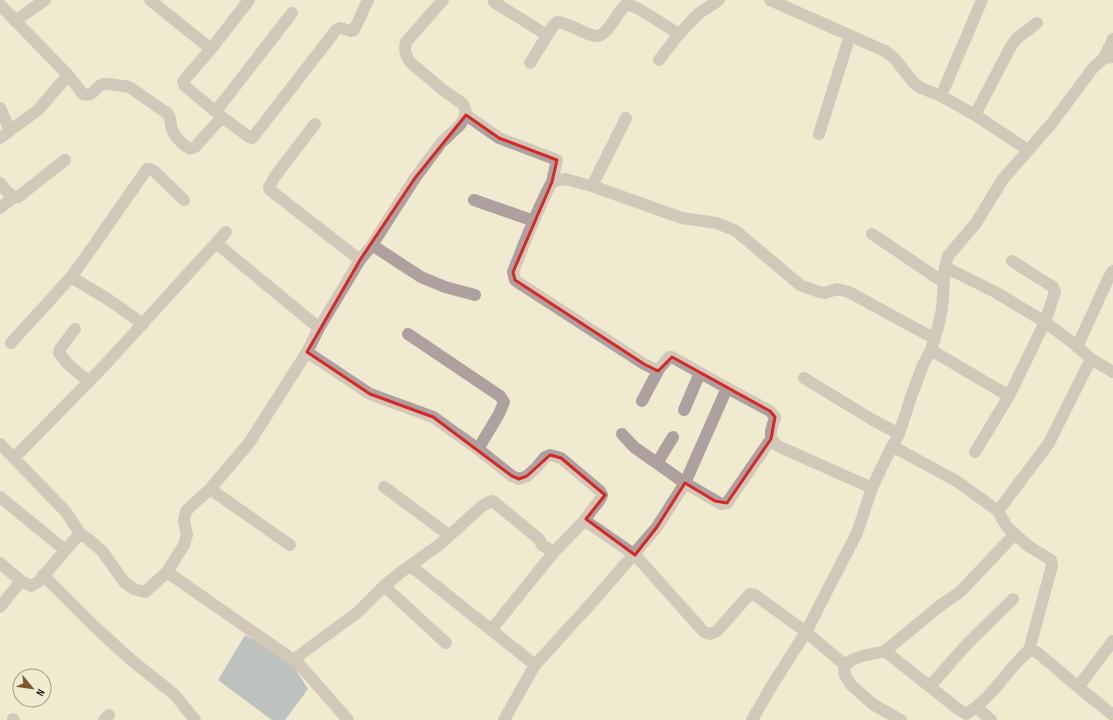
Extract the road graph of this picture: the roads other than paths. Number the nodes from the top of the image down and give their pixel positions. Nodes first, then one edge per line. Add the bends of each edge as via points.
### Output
1 (45, 0) edge
2 (150, 0) edge
3 (249, 0) edge
4 (368, 0) edge
5 (443, 0) edge
6 (719, 0) edge
7 (770, 0) edge
8 (982, 0) edge
9 (494, 2) dead end
10 (0, 5) edge
11 (292, 13) dead end
12 (16, 21) junction
13 (1037, 23) dead end
14 (679, 34) junction
15 (850, 35) junction
16 (547, 36) junction
17 (1113, 39) edge
18 (211, 49) junction
19 (1108, 57) edge
20 (659, 60) dead end
21 (530, 63) dead end
22 (68, 75) junction
23 (941, 96) junction
24 (0, 108) edge
25 (219, 114) junction
26 (466, 115) junction
27 (975, 115) junction
28 (626, 118) dead end
29 (315, 124) dead end
30 (10, 130) junction
31 (819, 134) dead end
32 (0, 138) edge
33 (1028, 150) junction
34 (65, 160) dead end
35 (552, 182) junction
36 (0, 183) edge
37 (592, 186) junction
38 (14, 197) junction
39 (184, 200) dead end
40 (474, 200) dead end
41 (0, 208) edge
42 (534, 221) junction
43 (226, 232) dead end
44 (872, 234) dead end
45 (216, 243) junction
46 (372, 245) junction
47 (360, 260) junction
48 (1012, 261) dead end
49 (945, 267) junction
50 (1113, 271) edge
51 (71, 277) junction
52 (943, 282) junction
53 (475, 295) dead end
54 (1045, 322) junction
55 (143, 324) junction
56 (319, 328) junction
57 (75, 329) dead end
58 (408, 334) dead end
59 (11, 343) dead end
60 (933, 345) junction
61 (1077, 347) junction
62 (307, 352) junction
63 (1091, 359) junction
64 (660, 369) junction
65 (1113, 372) edge
66 (700, 373) junction
67 (804, 378) dead end
68 (89, 382) junction
69 (727, 388) junction
70 (1010, 396) junction
71 (642, 401) dead end
72 (684, 410) dead end
73 (622, 434) dead end
74 (899, 434) junction
75 (672, 437) dead end
76 (771, 439) junction
77 (0, 444) edge
78 (892, 446) junction
79 (478, 449) junction
80 (975, 452) dead end
81 (14, 458) junction
82 (657, 463) junction
83 (684, 483) junction
84 (384, 486) dead end
85 (872, 488) junction
86 (210, 489) junction
87 (0, 497) edge
88 (998, 511) junction
89 (586, 519) junction
90 (1015, 534) junction
91 (81, 535) junction
92 (449, 535) junction
93 (290, 545) dead end
94 (65, 550) junction
95 (554, 552) junction
96 (635, 555) junction
97 (0, 563) edge
98 (411, 566) junction
99 (167, 572) junction
100 (43, 575) junction
101 (21, 581) junction
102 (384, 586) junction
103 (1013, 599) dead end
104 (0, 607) edge
105 (491, 630) junction
106 (806, 632) junction
107 (1113, 641) edge
108 (446, 643) dead end
109 (1029, 650) junction
110 (885, 651) junction
111 (293, 660) junction
112 (535, 665) junction
113 (845, 665) junction
114 (930, 686) junction
115 (1078, 687) junction
116 (976, 707) junction
117 (1113, 715) edge
118 (195, 720) edge
119 (348, 720) edge
120 (504, 720) edge
121 (752, 720) edge
122 (900, 720) edge
123 (991, 720) edge

1 - 12 street
2 - 18 street
3 - 18 street
4 - 25 street via 354,30 336,30 252,138
5 - 26 street via 406,42 404,50 411,62 463,104
6 - 14 street via 698,14
7 - 15 street
8 - 23 street
9 - 16 street
10 - 12 street
11 - 25 street
12 - 22 street
13 - 27 street via 1016,39
14 - 16 street via 627,4 603,34 598,36 585,33 557,22
14 - 20 street
15 - 23 street via 886,51 914,83
15 - 31 street
16 - 21 street
17 - 19 street
18 - 25 street via 183,82
19 - 33 street via 1093,68
22 - 25 street via 83,94 87,95 106,83 129,87 167,113 171,118 174,135 191,149
22 - 30 street via 38,110
23 - 27 street
24 - 30 street
26 - 35 street via 499,138 557,160
26 - 46 street via 415,178
27 - 33 street
28 - 37 street
29 - 47 street via 269,187
30 - 32 street
33 - 49 street via 1003,180 976,223 948,256
34 - 38 street via 18,197
35 - 37 street via 565,179
35 - 42 street
36 - 38 street
37 - 60 street via 682,218 717,223 736,231 800,285 825,293 836,289 849,292
38 - 41 street
39 - 51 street via 154,171 147,169
40 - 42 street
42 - 64 street via 513,272 515,280 644,364
43 - 45 street
44 - 52 street
45 - 55 street
45 - 56 street
46 - 47 street
46 - 53 street via 421,277
47 - 56 street
48 - 54 street via 1053,286 1055,292
49 - 52 street
49 - 54 street via 997,293
50 - 61 street
51 - 55 street
51 - 59 street
52 - 60 street via 942,309
54 - 61 street
54 - 70 street
55 - 68 street
56 - 62 street
57 - 68 street via 59,353
58 - 79 street via 500,396 504,402
60 - 70 street
60 - 74 street via 923,365
61 - 63 street
62 - 79 street via 370,394 433,417
62 - 86 street via 249,443
63 - 65 street
63 - 88 street via 1049,443
64 - 66 street via 669,357 672,357
64 - 71 street
66 - 69 street
66 - 72 street
67 - 74 street
68 - 81 street
69 - 76 street via 770,411 775,417
69 - 83 street
70 - 80 street
73 - 82 street via 634,447
74 - 78 street
75 - 82 street
76 - 83 street via 727,503 721,504
76 - 85 street via 778,446
77 - 81 street
78 - 85 street
78 - 88 street via 958,482
79 - 89 street via 519,479 527,476 545,457 550,455 561,458 602,495
81 - 91 street via 66,512
82 - 83 street
83 - 96 street via 657,527
84 - 92 street
85 - 106 street via 856,533
86 - 93 street
86 - 99 street via 186,511 184,521 187,535 184,545
87 - 94 street
88 - 90 street via 1007,528
89 - 95 street
89 - 96 street
90 - 109 street via 1051,560 1052,566
90 - 110 street via 960,592
91 - 94 street
91 - 99 street via 102,551 125,583 134,589 145,592
92 - 95 street via 491,501 542,545
92 - 98 street
94 - 100 street
95 - 105 street
96 - 106 street via 704,632 710,634 717,631 750,594
96 - 112 street
97 - 101 street
98 - 102 street
98 - 105 street
99 - 111 street
100 - 101 street via 31,586
100 - 118 street via 94,626 175,695
101 - 104 street
102 - 108 street
102 - 111 street via 358,612
103 - 114 street via 968,642
105 - 112 street
106 - 113 street
106 - 121 street
107 - 115 street
109 - 115 street via 1038,653
109 - 116 street
110 - 113 street via 862,656
110 - 114 street
111 - 119 street
112 - 120 street
113 - 122 street via 845,675 851,685 874,705
114 - 116 street via 966,714
115 - 117 street
116 - 123 street

